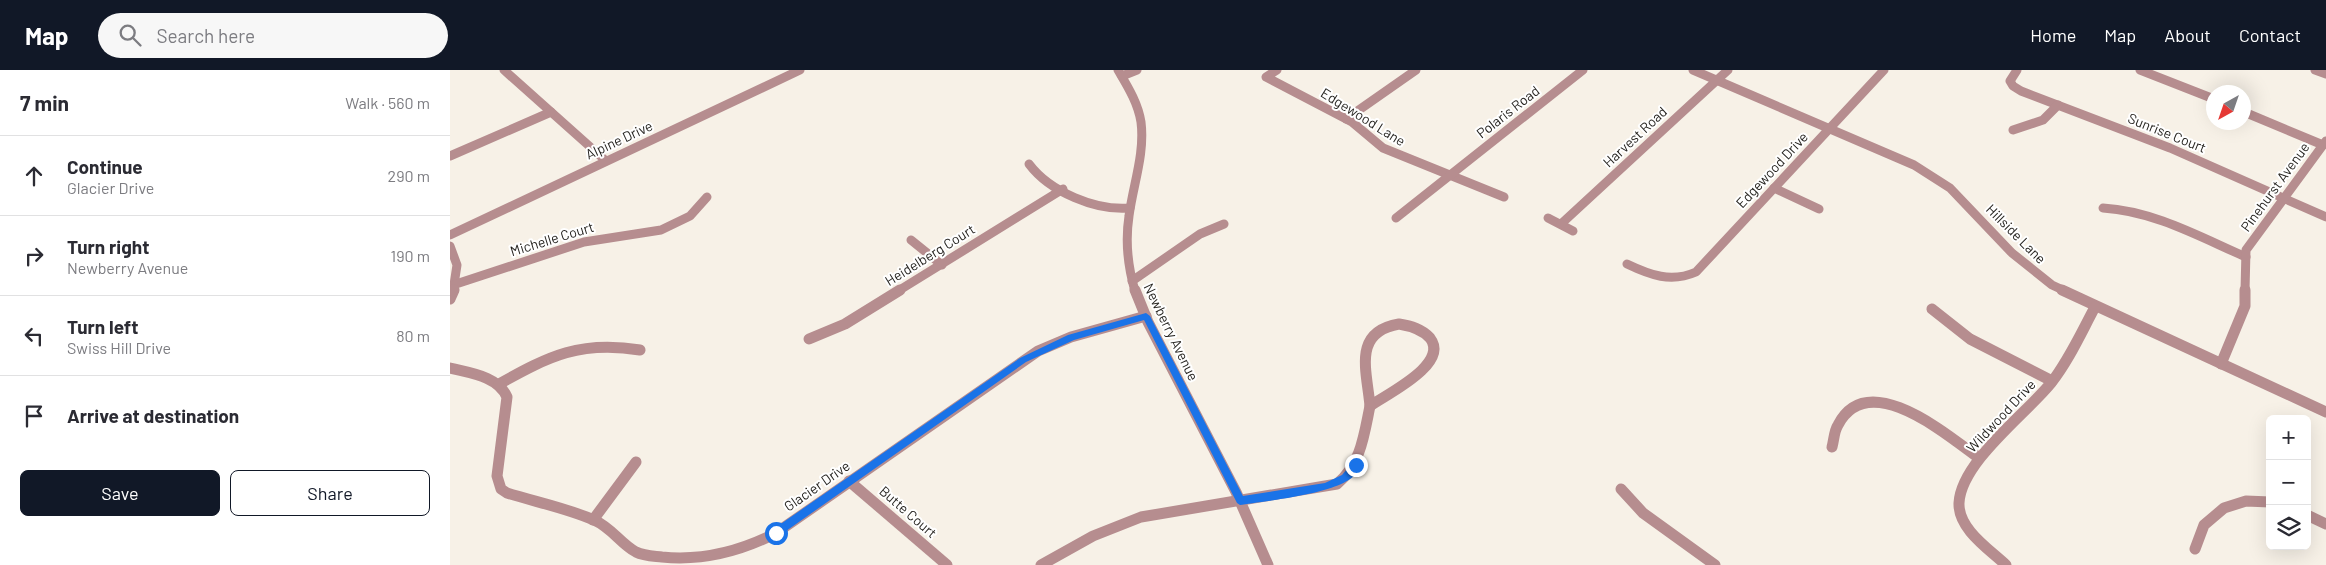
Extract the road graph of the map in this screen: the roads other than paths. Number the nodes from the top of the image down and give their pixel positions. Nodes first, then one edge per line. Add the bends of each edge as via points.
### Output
1 (504, 70) edge
2 (800, 70) edge
3 (1138, 70) edge
4 (1277, 70) edge
5 (1416, 70) edge
6 (1583, 70) edge
7 (1693, 70) edge
8 (1728, 70) edge
9 (1884, 70) edge
10 (2017, 70) edge
11 (2140, 70) edge
12 (2315, 70) edge
13 (1120, 73) edge
14 (2326, 74) edge
15 (1717, 80) junction
16 (2206, 96) edge
17 (2058, 105) junction
18 (551, 112) junction
19 (2251, 115) edge
20 (1346, 119) junction
21 (1830, 128) junction
22 (2013, 130) dead end
23 (2325, 143) edge
24 (450, 156) edge
25 (606, 161) junction
26 (1029, 164) dead end
27 (1450, 175) junction
28 (1774, 188) junction
29 (1063, 189) junction
30 (707, 197) dead end
31 (1504, 197) dead end
32 (2283, 198) junction
33 (1130, 208) junction
34 (2103, 208) dead end
35 (1820, 209) dead end
36 (2326, 217) edge
37 (1396, 218) dead end
38 (1548, 218) dead end
39 (1224, 224) dead end
40 (1560, 224) junction
41 (1573, 231) dead end
42 (450, 235) edge
43 (911, 240) dead end
44 (450, 246) edge
45 (2246, 257) junction
46 (1627, 264) dead end
47 (942, 265) junction
48 (1132, 281) junction
49 (456, 284) junction
50 (450, 299) edge
51 (2095, 307) junction
52 (1932, 309) dead end
53 (1146, 316) junction
54 (809, 339) dead end
55 (640, 350) dead end
56 (2221, 364) junction
57 (450, 368) edge
58 (2052, 381) junction
59 (499, 384) junction
60 (1370, 406) junction
61 (2326, 412) edge
62 (1832, 447) dead end
63 (1979, 458) junction
64 (636, 462) dead end
65 (849, 481) junction
66 (1622, 489) dead end
67 (1240, 500) junction
68 (2266, 502) edge
69 (2311, 517) edge
70 (593, 520) junction
71 (2326, 524) edge
72 (2195, 548) dead end
73 (684, 564) edge
74 (947, 565) edge
75 (1041, 565) edge
76 (1268, 565) edge
77 (1715, 565) edge
78 (2006, 565) edge

1 - 18 street
2 - 25 street, Alpine Drive
3 - 13 street
4 - 20 street, Edgewood Lane via 1266,77
5 - 20 street
6 - 27 street, Polaris Road
7 - 15 street, Hillside Lane
8 - 15 street, Harvest Road
9 - 21 street, Edgewood Drive
10 - 17 street, Sunrise Court via 2010,78 2013,86
11 - 16 street
12 - 14 street
13 - 33 street, Newberry Avenue via 1138,111 1142,140 1139,172
15 - 21 street, Hillside Lane
15 - 40 street, Harvest Road
17 - 22 street via 2043,120
17 - 32 street, Sunrise Court via 2170,148
18 - 24 street
18 - 25 street
19 - 23 street
20 - 27 street, Edgewood Lane via 1383,148
21 - 28 street, Edgewood Drive
21 - 51 street, Hillside Lane via 1938,179 1960,197 2024,265 2052,285
23 - 32 street, Pinehurst Avenue
25 - 42 street, Alpine Drive
26 - 29 street via 1042,179
27 - 31 street, Edgewood Lane
27 - 37 street, Polaris Road
28 - 35 street
28 - 46 street, Edgewood Drive via 1690,275 1658,277
29 - 33 street via 1102,207
29 - 47 street, Heidelberg Court
30 - 49 street, Michelle Court via 690,216 661,230 584,242
32 - 36 street, Sunrise Court
32 - 45 street, Pinehurst Avenue via 2246,250
33 - 48 street, Newberry Avenue via 1126,247
34 - 45 street via 2138,213
38 - 40 street
39 - 48 street via 1200,234
40 - 41 street
43 - 47 street
44 - 49 street via 457,261
45 - 56 street, Pinehurst Avenue via 2245,306
47 - 54 street, Heidelberg Court via 845,324
48 - 53 street, Newberry Avenue
49 - 50 street
51 - 56 street, Hillside Lane
51 - 58 street, Wildwood Drive
52 - 58 street via 1970,339
53 - 65 street, Glacier Drive via 1071,337 1038,351
53 - 67 street, Newberry Avenue
55 - 59 street via 613,346 578,349 545,358
56 - 61 street, Hillside Lane
57 - 59 street
58 - 63 street, Wildwood Drive
59 - 70 street, Glacier Drive via 508,397 497,476 501,489
60 - 60 street via 1432,362 1434,345 1424,332 1399,324 1384,327 1372,335 1365,349
60 - 67 street via 1358,460 1346,478 1327,487
62 - 63 street via 1838,424 1850,410 1863,402 1881,401 1908,410
63 - 78 street, Wildwood Drive via 1961,488 1958,504 1964,522
64 - 70 street
65 - 73 street, Glacier Drive via 757,544 722,558
65 - 74 street, Butte Court
66 - 77 street via 1643,513
67 - 75 street via 1141,518 1093,536
67 - 76 street, Newberry Avenue
68 - 72 street via 2246,501 2224,508 2204,525
69 - 71 street
70 - 73 street, Glacier Drive via 607,527 637,553 659,561

